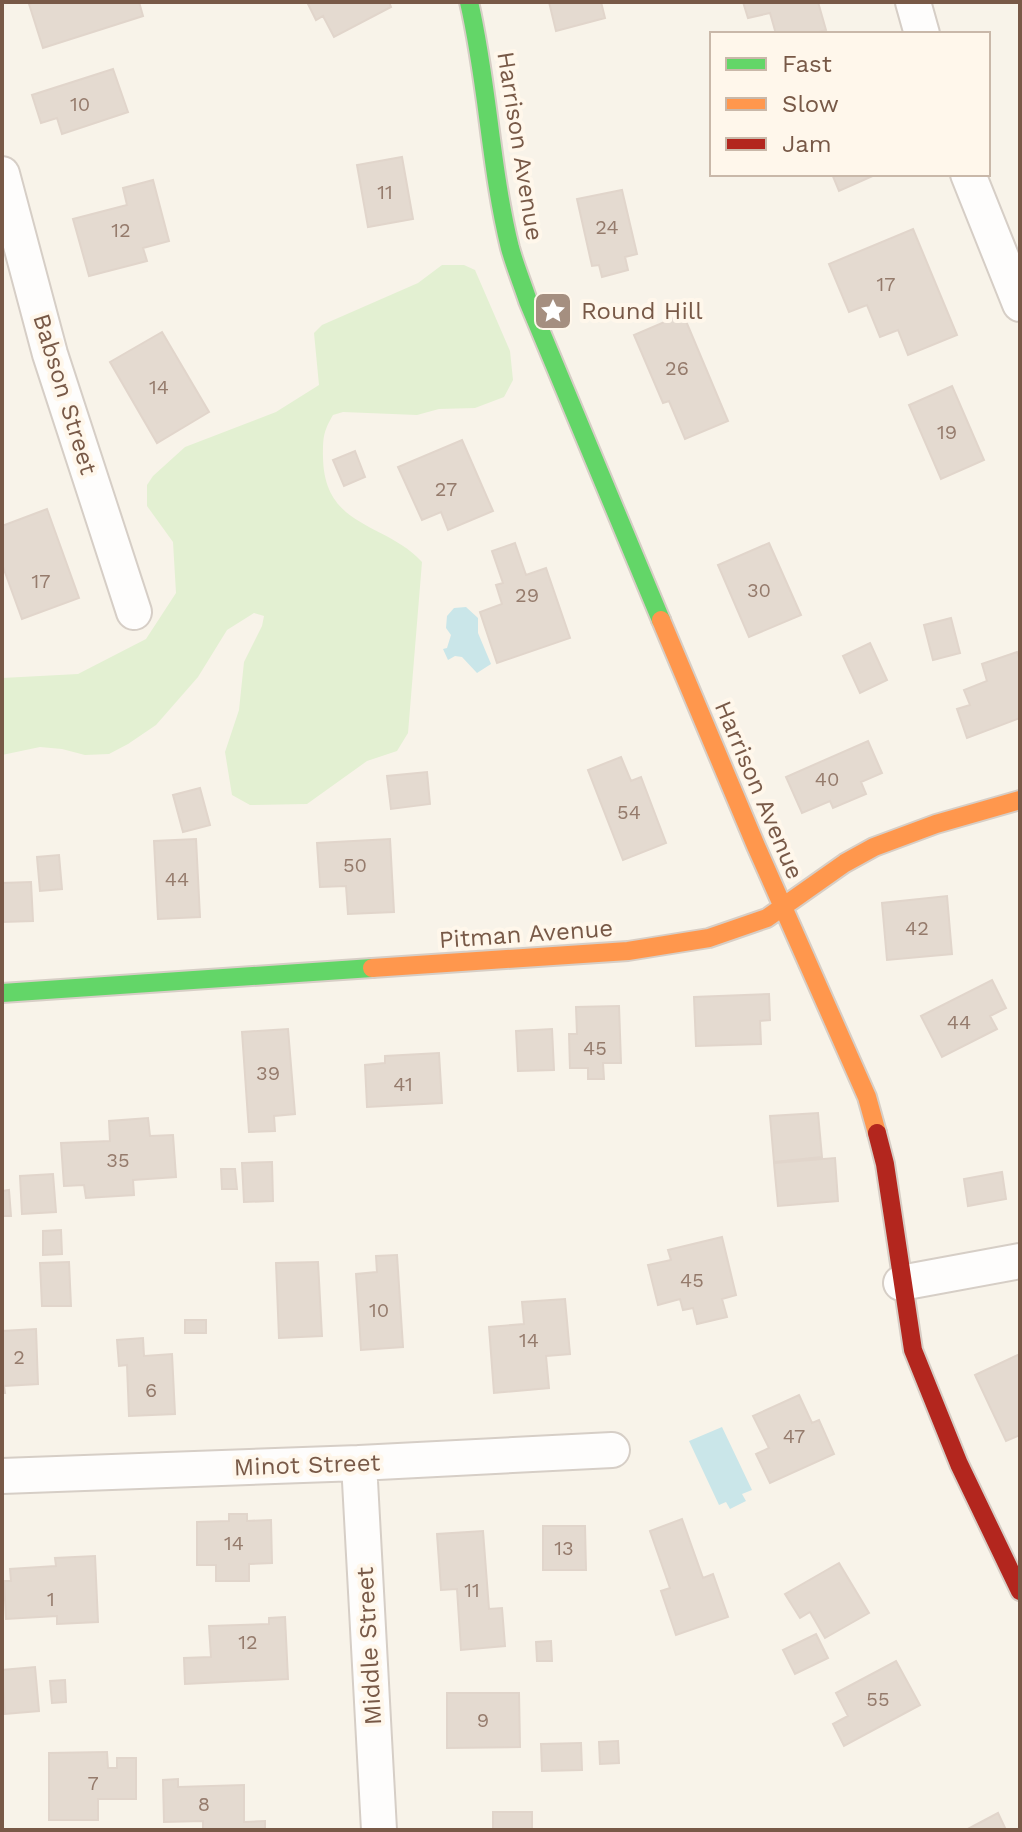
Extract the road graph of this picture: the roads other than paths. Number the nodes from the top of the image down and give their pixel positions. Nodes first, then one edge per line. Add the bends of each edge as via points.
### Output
1 (469, 2) edge
2 (913, 2) edge
3 (921, 32) edge
4 (2, 174) edge
5 (969, 176) edge
6 (1020, 304) edge
7 (134, 612) dead end
8 (1020, 800) edge
9 (783, 908) junction
10 (2, 993) edge
11 (1020, 1261) edge
12 (901, 1283) junction
13 (612, 1450) dead end
14 (359, 1463) junction
15 (2, 1476) edge
16 (1020, 1591) edge
17 (379, 1830) edge

1 - 9 street, Harrison Avenue via 504,220 528,301
2 - 3 street
4 - 7 street, Babson Street via 50,354
5 - 6 street
8 - 9 street, Pitman Avenue via 890,840 851,859
9 - 10 street, Pitman Avenue via 715,936 628,951
9 - 12 street, Harrison Avenue via 876,1122
11 - 12 street
12 - 16 street, Harrison Avenue via 921,1374
13 - 14 street, Minot Street
14 - 15 street, Minot Street
14 - 17 street, Middle Street

